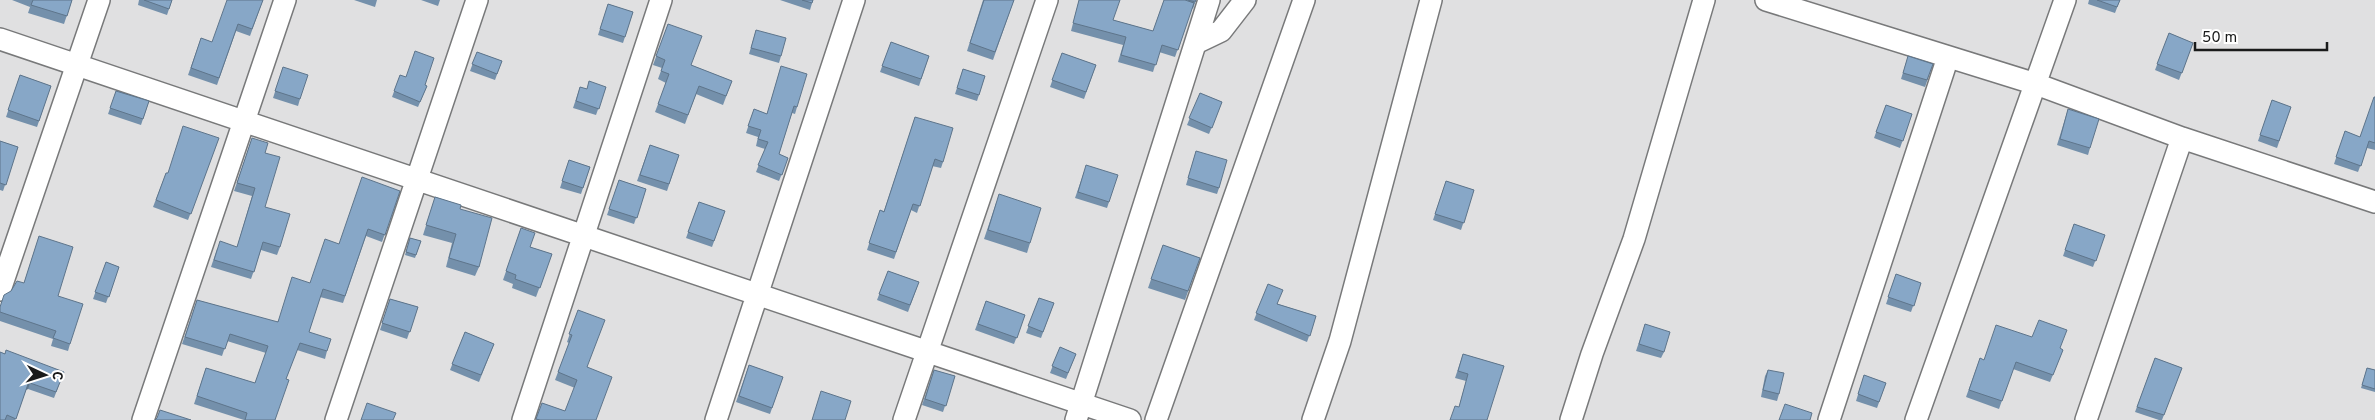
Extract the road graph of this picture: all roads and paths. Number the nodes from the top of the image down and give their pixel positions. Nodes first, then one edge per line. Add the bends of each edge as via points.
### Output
1 (99, 0) edge
2 (285, 0) edge
3 (477, 0) edge
4 (661, 0) edge
5 (854, 0) edge
6 (1047, 0) edge
7 (1210, 0) edge
8 (1245, 0) edge
9 (1304, 0) edge
10 (1431, 0) edge
11 (1704, 0) edge
12 (1766, 0) edge
13 (2065, 0) edge
14 (0, 38) edge
15 (1196, 43) junction
16 (1948, 57) junction
17 (78, 65) junction
18 (2036, 84) junction
19 (245, 122) junction
20 (2182, 138) junction
21 (417, 180) junction
22 (2375, 202) edge
23 (583, 236) junction
24 (0, 290) edge
25 (757, 295) junction
26 (926, 352) junction
27 (1079, 412) edge
28 (143, 420) edge
29 (336, 420) edge
30 (523, 420) edge
31 (716, 420) edge
32 (904, 420) edge
33 (1130, 420) edge
34 (1156, 420) edge
35 (1313, 420) edge
36 (1572, 420) edge
37 (1829, 420) edge
38 (1916, 420) edge
39 (2086, 420) edge

1 - 17 street
2 - 19 street
3 - 21 street
4 - 23 street
5 - 25 street
6 - 26 street
7 - 15 street
8 - 15 street via 1220,31
9 - 34 street
10 - 35 street via 1340,341
11 - 36 street via 1634,239
12 - 16 street
13 - 18 street
14 - 17 street
15 - 27 street
16 - 18 street
16 - 37 street
17 - 19 street
17 - 24 street
18 - 20 street
18 - 38 street
19 - 21 street
19 - 28 street
20 - 22 street
20 - 39 street
21 - 23 street
21 - 29 street
23 - 25 street
23 - 30 street
25 - 26 street
25 - 31 street
26 - 27 street
26 - 32 street
27 - 33 street

